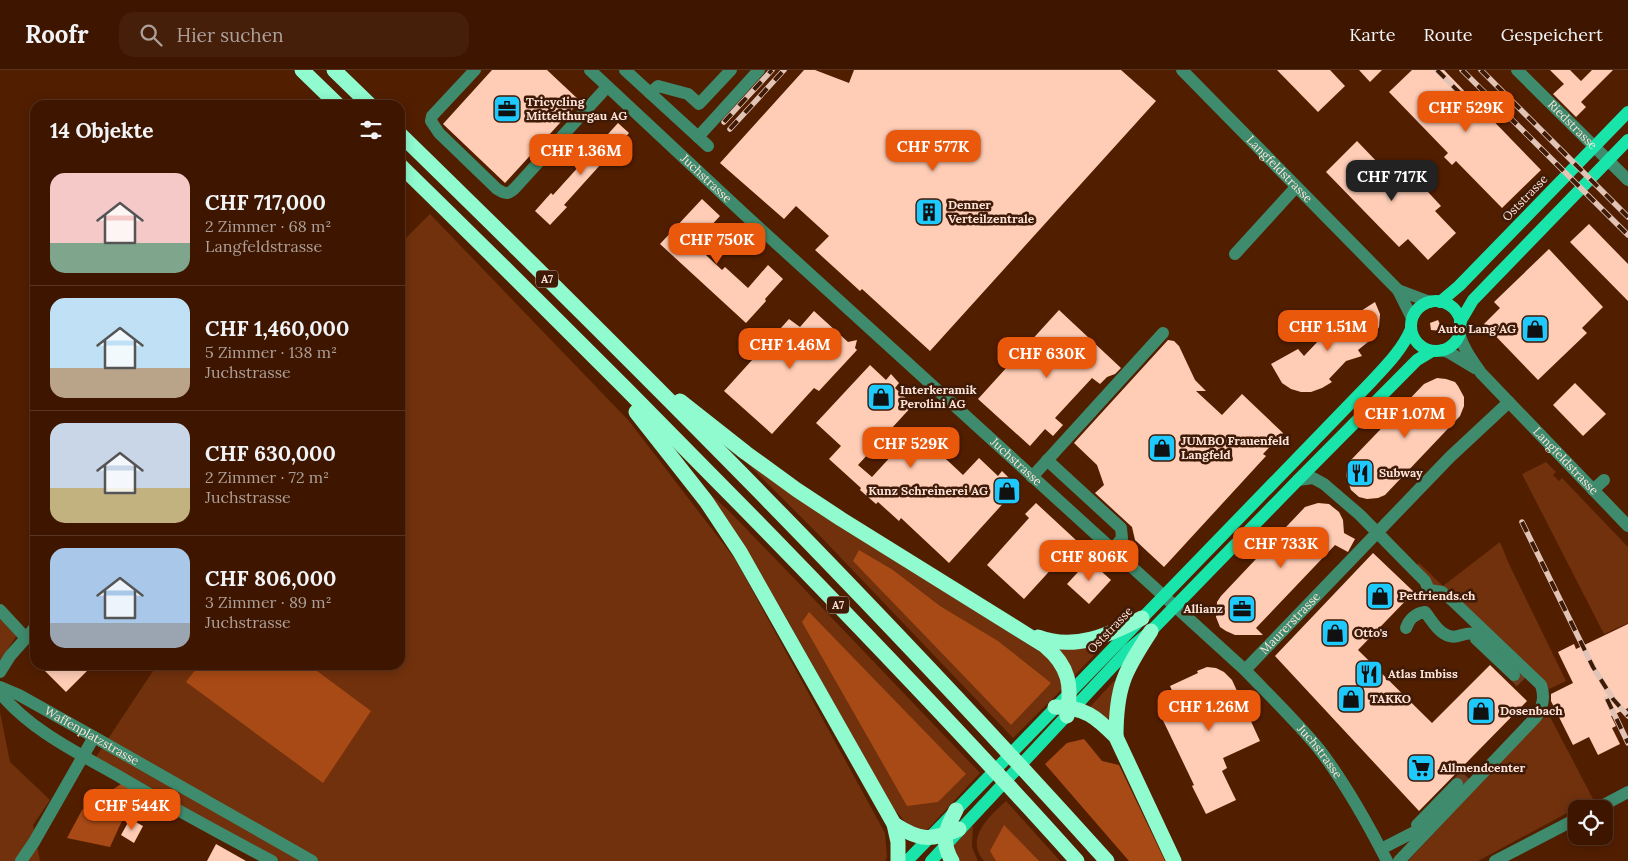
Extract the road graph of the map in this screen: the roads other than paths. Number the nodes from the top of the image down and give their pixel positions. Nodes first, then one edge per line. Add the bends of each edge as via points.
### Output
1 (302, 70) edge
2 (334, 70) edge
3 (475, 70) edge
4 (625, 70) edge
5 (731, 70) edge
6 (759, 70) edge
7 (1182, 70) edge
8 (1517, 70) edge
9 (595, 72) edge
10 (607, 87) junction
11 (650, 93) junction
12 (333, 100) edge
13 (365, 100) edge
14 (1628, 112) edge
15 (698, 137) junction
16 (405, 139) edge
17 (1628, 140) edge
18 (708, 146) dead end
19 (405, 170) edge
20 (1624, 176) edge
21 (1296, 187) junction
22 (1234, 254) dead end
23 (1398, 290) junction
24 (1435, 302) junction
25 (1412, 324) junction
26 (1460, 327) junction
27 (1163, 333) dead end
28 (1437, 351) junction
29 (592, 356) junction
30 (627, 359) junction
31 (1481, 372) junction
32 (1509, 402) junction
33 (1047, 460) junction
34 (1032, 476) junction
35 (1298, 480) junction
36 (1604, 480) dead end
37 (1593, 490) junction
38 (1364, 519) junction
39 (1628, 526) edge
40 (1378, 532) junction
41 (1112, 550) junction
42 (1357, 554) junction
43 (1427, 594) junction
44 (0, 610) edge
45 (1425, 612) junction
46 (1147, 613) junction
47 (1406, 628) dead end
48 (1151, 631) junction
49 (30, 633) edge
50 (1027, 633) junction
51 (1464, 635) junction
52 (26, 638) junction
53 (1245, 670) junction
54 (0, 672) edge
55 (1514, 675) tunnel mouth
56 (0, 687) edge
57 (1070, 691) junction
58 (0, 693) edge
59 (1066, 709) junction
60 (94, 737) junction
61 (1116, 737) junction
62 (83, 756) junction
63 (1457, 784) tunnel mouth
64 (1628, 792) edge
65 (1613, 800) edge
66 (956, 810) junction
67 (1568, 823) edge
68 (894, 824) junction
69 (960, 829) joint
70 (1408, 834) junction
71 (929, 838) junction
72 (945, 840) junction
73 (1381, 849) junction
74 (20, 861) edge
75 (272, 861) edge
76 (312, 861) edge
77 (898, 861) edge
78 (907, 861) edge
79 (931, 861) edge
80 (952, 861) edge
81 (1077, 861) edge
82 (1107, 861) edge
83 (1174, 861) edge
84 (1387, 861) edge
85 (1399, 861) edge
86 (1495, 861) edge

1 - 12 highway
2 - 13 highway
3 - 10 street via 432,116 431,121 462,149 496,189 504,193 512,191 544,148
4 - 11 street
5 - 11 street via 699,104 688,94 658,86
6 - 15 street
7 - 21 street, Langfeldstrasse
8 - 20 street, Riedstrasse
9 - 10 street, Juchstrasse
10 - 34 street, Juchstrasse
11 - 15 street
14 - 24 main road, Oststrasse via 1459,286
15 - 18 street
16 - 30 highway, A7
17 - 26 main road via 1473,300
19 - 29 highway, A7
21 - 22 street
21 - 23 street, Langfeldstrasse
23 - 24 street, Langfeldstrasse
23 - 25 street, Langfeldstrasse
24 - 25 main road via 1419,308
24 - 26 main road via 1453,309
25 - 28 main road via 1418,344
25 - 46 main road, Oststrasse via 1393,358 1371,382
26 - 28 main road via 1453,344
26 - 31 street, Langfeldstrasse via 1462,341
27 - 33 street
28 - 31 street, Langfeldstrasse via 1450,353
28 - 35 main road via 1417,360
29 - 68 highway, A7 via 725,528
29 - 81 highway, A7 via 842,609
30 - 50 highway, A7 via 797,490
30 - 82 highway, A7 via 837,572
31 - 32 street, Langfeldstrasse
32 - 37 street, Langfeldstrasse
32 - 40 street, Maurerstrasse
33 - 34 street
33 - 41 street via 1121,528 1122,538
34 - 41 street, Juchstrasse
35 - 38 street via 1313,478 1324,484
35 - 48 main road
36 - 37 street
37 - 39 street, Langfeldstrasse
38 - 40 street
38 - 42 street, Maurerstrasse
40 - 42 street, Maurerstrasse
40 - 43 street via 1425,581
41 - 53 street, Juchstrasse
42 - 53 street, Maurerstrasse
43 - 45 street
43 - 85 street via 1442,592 1541,685 1542,706 1514,741
44 - 52 street
45 - 47 street via 1418,613
45 - 51 street via 1443,634 1452,637
46 - 50 highway, A7 via 1102,637 1084,642 1050,641
46 - 57 main road, Oststrasse
48 - 59 main road
48 - 61 highway via 1124,678 1116,707
49 - 52 street
50 - 57 highway, A7 via 1059,660 1067,675
51 - 55 street via 1476,639
51 - 70 street via 1470,632 1480,635 1498,651 1529,680 1536,690 1536,701 1531,714 1457,793 1424,827
52 - 54 street
53 - 73 street, Juchstrasse via 1319,749
56 - 60 street, Waffenplatzstrasse
57 - 59 highway, A7
58 - 62 street, Waffenplatzstrasse via 11,707 48,736
59 - 61 highway via 1089,713
59 - 66 main road via 1033,730
59 - 69 main road via 1044,741
60 - 62 street
60 - 76 street, Waffenplatzstrasse
61 - 83 highway
62 - 74 street
62 - 75 street, Waffenplatzstrasse
63 - 70 street
64 - 65 street
66 - 71 main road
66 - 72 highway
67 - 86 street
68 - 71 highway via 910,834
68 - 77 highway, A7
69 - 72 highway
70 - 73 street
71 - 72 highway
71 - 78 main road
72 - 79 main road
72 - 80 highway
73 - 84 street, Juchstrasse

